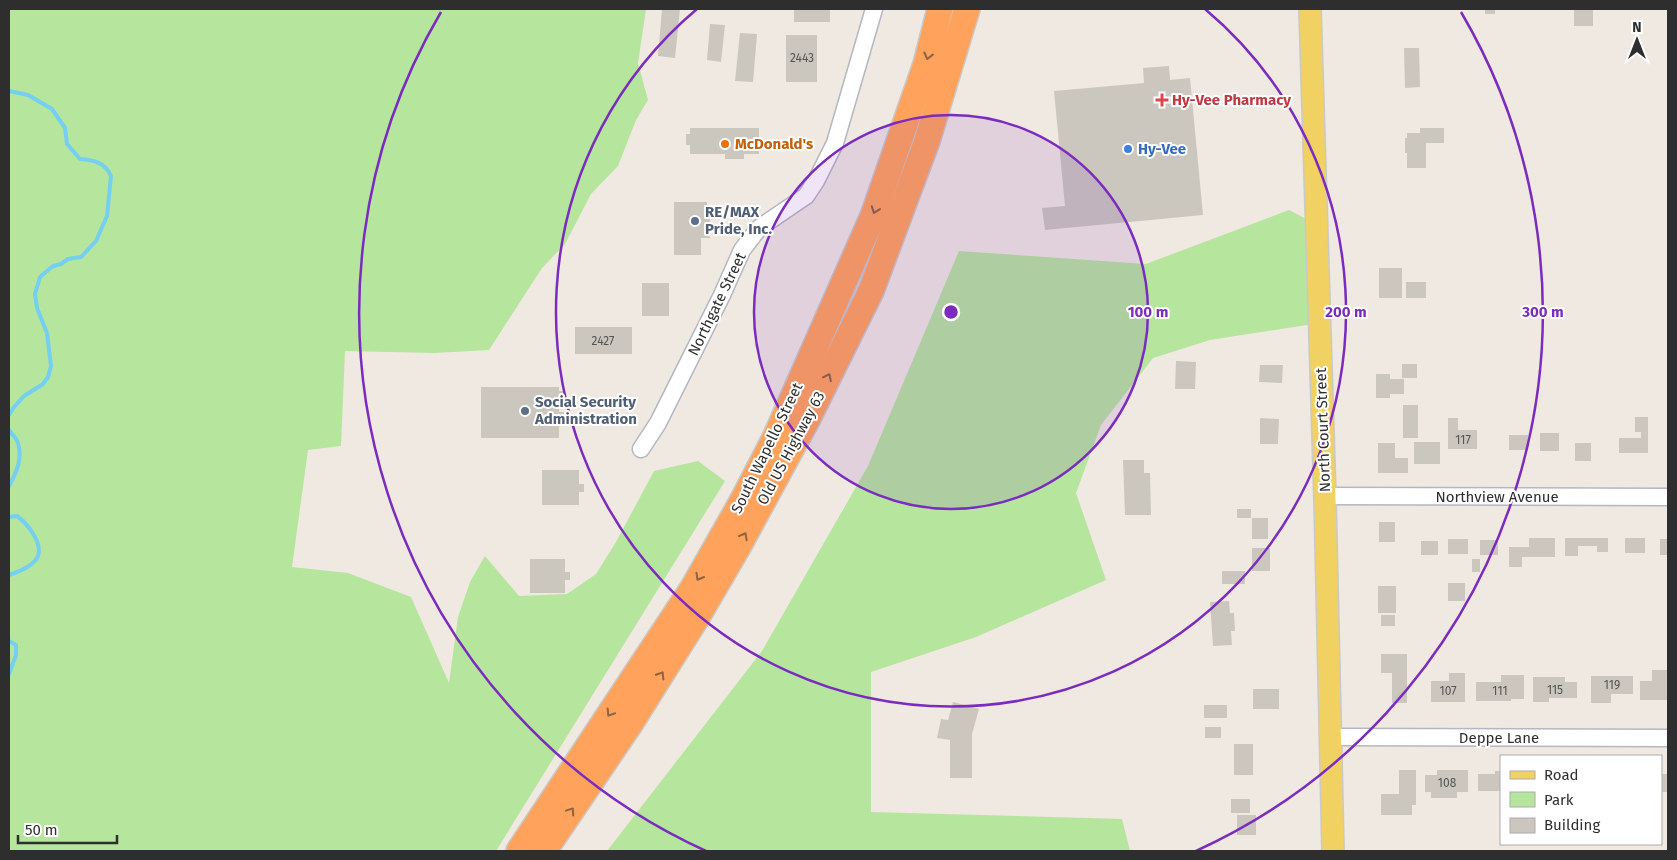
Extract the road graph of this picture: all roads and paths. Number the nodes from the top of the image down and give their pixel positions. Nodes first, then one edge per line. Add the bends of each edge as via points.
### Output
1 (874, 9) edge
2 (940, 9) edge
3 (967, 9) edge
4 (1310, 9) edge
5 (642, 449) dead end
6 (1325, 496) junction
7 (1668, 497) edge
8 (1330, 737) junction
9 (1668, 738) edge
10 (519, 851) edge
11 (544, 851) edge
12 (1333, 851) edge

1 - 5 street, Northgate Street via 835,143 816,181 806,196 759,228 742,250 714,312
2 -> 10 highway, South Wapello Street via 926,64 873,216 776,436 693,588
11 -> 3 highway, Old US Highway 63 via 699,614 808,418 871,291 927,141
4 - 6 main road, North Court Street
6 - 7 street, Northview Avenue
6 - 8 main road, North Court Street
8 - 9 street, Deppe Lane
8 - 12 main road, North Court Street

